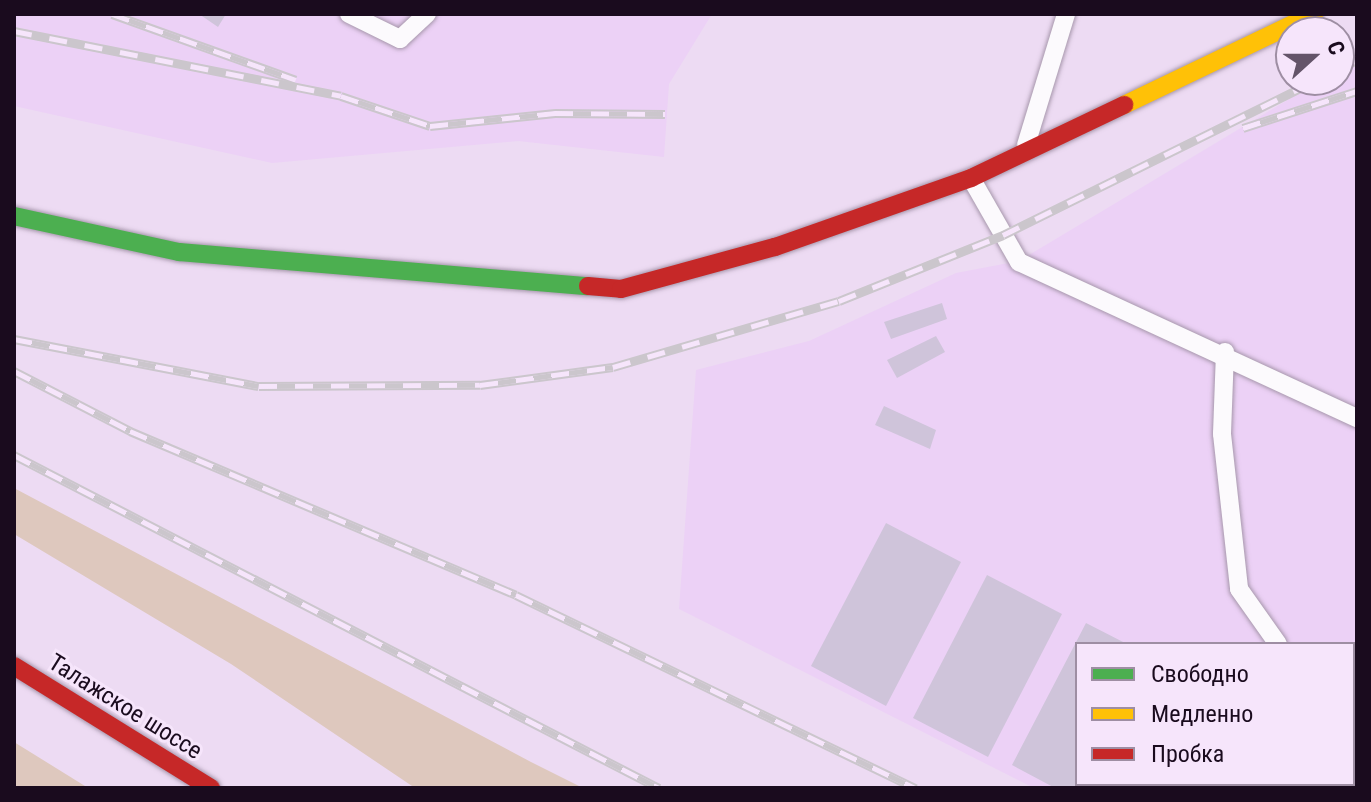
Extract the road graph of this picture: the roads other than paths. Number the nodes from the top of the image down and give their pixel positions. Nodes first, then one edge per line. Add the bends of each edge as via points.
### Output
1 (349, 14) edge
2 (427, 14) edge
3 (1066, 14) edge
4 (1314, 14) edge
5 (1023, 156) junction
6 (971, 178) junction
7 (14, 216) edge
8 (1225, 352) junction
9 (1357, 418) edge
10 (1277, 642) edge
11 (14, 666) edge
12 (199, 785) edge

1 - 2 lane via 400,39
3 - 5 lane
4 - 5 street
5 - 6 street
6 - 7 street via 775,247 621,289 179,252
6 - 8 lane via 1019,262
8 - 9 lane
8 - 10 lane via 1222,434 1239,589
11 - 12 street, Талажское шоссе

